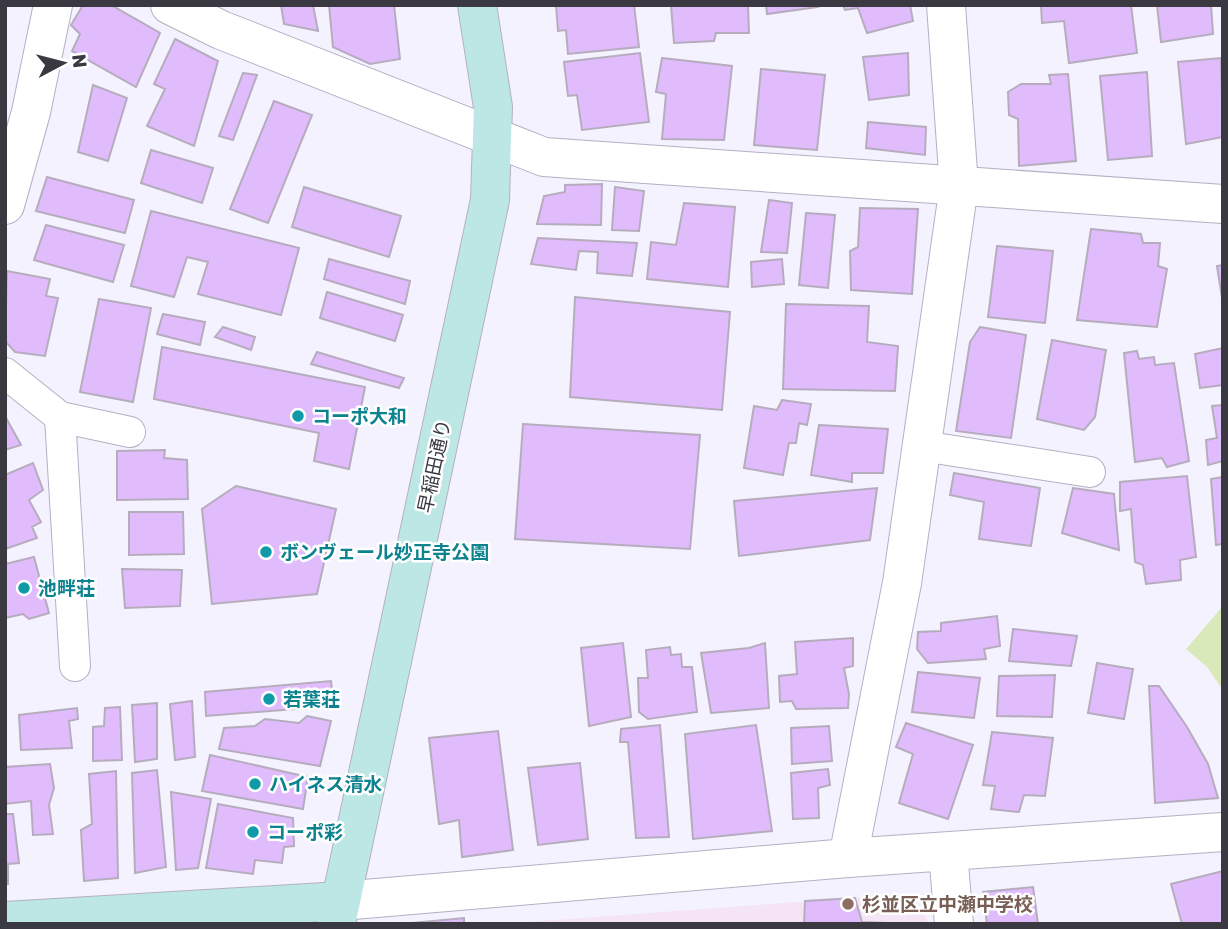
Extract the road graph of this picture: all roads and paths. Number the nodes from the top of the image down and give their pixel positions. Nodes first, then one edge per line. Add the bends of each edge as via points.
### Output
1 (53, 5) edge
2 (170, 5) edge
3 (477, 5) edge
4 (946, 5) edge
5 (495, 139) junction
6 (960, 186) junction
7 (1223, 204) edge
8 (5, 205) edge
9 (5, 373) edge
10 (60, 417) junction
11 (130, 432) dead end
12 (922, 446) junction
13 (1090, 472) dead end
14 (75, 666) dead end
15 (1223, 832) edge
16 (948, 852) junction
17 (848, 858) junction
18 (338, 912) edge
19 (5, 921) edge
20 (954, 924) edge

1 - 8 street via 31,113
2 - 5 street via 221,30
3 - 5 main road, 早稲田通り
4 - 6 street
5 - 6 street via 544,157
5 - 18 main road, 早稲田通り via 490,200
6 - 7 street
6 - 12 street
9 - 10 lane
10 - 11 lane
10 - 14 lane
12 - 13 lane
12 - 17 street via 902,583
15 - 16 street
16 - 17 street
16 - 20 street
17 - 18 street
18 - 19 main road

